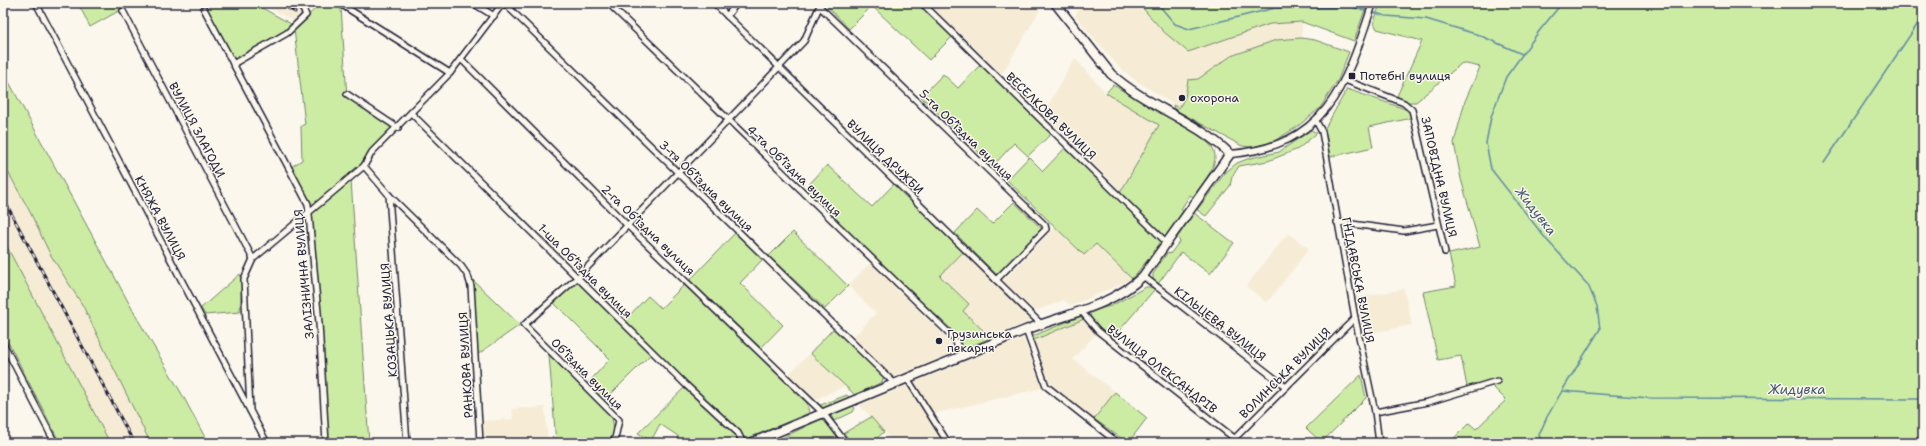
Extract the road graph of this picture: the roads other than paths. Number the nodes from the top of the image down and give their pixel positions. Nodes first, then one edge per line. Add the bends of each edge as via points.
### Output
1 (36, 3) edge
2 (296, 3) edge
3 (340, 3) edge
4 (473, 3) edge
5 (503, 3) edge
6 (608, 3) edge
7 (714, 3) edge
8 (737, 3) edge
9 (922, 3) edge
10 (1055, 3) edge
11 (1373, 4) edge
12 (820, 5) edge
13 (204, 9) dead end
14 (123, 11) dead end
15 (494, 16) junction
16 (727, 16) junction
17 (461, 59) junction
18 (233, 64) junction
19 (779, 67) junction
20 (450, 73) junction
21 (1345, 80) junction
22 (347, 94) dead end
23 (411, 114) junction
24 (727, 120) junction
25 (1316, 121) junction
26 (398, 128) junction
27 (1230, 154) junction
28 (364, 166) junction
29 (678, 173) junction
30 (389, 195) junction
31 (310, 212) junction
32 (1337, 222) junction
33 (627, 225) junction
34 (1438, 225) junction
35 (1167, 243) junction
36 (1445, 252) dead end
37 (254, 259) junction
38 (1143, 276) junction
39 (578, 277) junction
40 (996, 280) junction
41 (1081, 311) junction
42 (1355, 318) junction
43 (1042, 325) junction
44 (1026, 330) junction
45 (3, 343) edge
46 (962, 356) junction
47 (907, 378) junction
48 (1497, 381) dead end
49 (894, 383) junction
50 (1286, 387) junction
51 (250, 410) junction
52 (1375, 412) junction
53 (823, 414) junction
54 (1234, 438) junction
55 (55, 443) edge
56 (267, 443) edge
57 (326, 443) edge
58 (407, 443) edge
59 (480, 443) edge
60 (614, 443) edge
61 (743, 443) edge
62 (752, 443) edge
63 (846, 443) edge
64 (948, 443) edge
65 (1118, 443) edge
66 (1230, 443) edge
67 (1379, 443) edge

1 - 51 street, КНЯЖА ВУЛИЦЯ
2 - 18 street via 306,15 287,33
3 - 20 street
4 - 15 street
5 - 15 street
5 - 29 street, 3-тя Обʼїздна вулиця
6 - 24 street, 4-та Обʼїздна вулиця
7 - 16 street, ВУЛИЦЯ ДРУЖБИ
8 - 16 street
9 - 35 street, ВЕСЕЛКОВА ВУЛИЦЯ
10 - 27 main road via 1119,82 1204,131
11 - 21 street
12 - 19 street via 804,41
12 - 40 street, 5-та Обʼїздна вулиця via 1045,225 1046,229
13 - 18 street, ЗАЛІЗНИЧНА ВУЛИЦЯ
14 - 37 street, ВУЛИЦЯ ЗЛАГОДИ
15 - 17 street
16 - 19 street, ВУЛИЦЯ ДРУЖБИ
17 - 20 street
17 - 33 street, 2-га Обʼїздна вулиця
18 - 31 street, ЗАЛІЗНИЧНА ВУЛИЦЯ
19 - 24 street
19 - 40 street, ВУЛИЦЯ ДРУЖБИ
20 - 23 street
21 - 25 street
21 - 34 street, ЗАПОВІДНА ВУЛИЦЯ via 1404,103 1412,110
22 - 26 street
23 - 26 street
23 - 39 street, 1-ша Обʼїздна вулиця
24 - 29 street
24 - 46 street, 4-та Обʼїздна вулиця via 954,338
25 - 27 street via 1274,146
25 - 32 street, ГНІДАВСЬКА ВУЛИЦЯ via 1322,132
26 - 28 street via 372,152
27 - 35 main road
28 - 30 street
28 - 31 street
29 - 33 street
29 - 49 street, 3-тя Обʼїздна вулиця
30 - 58 street, КОЗАЦЬКА ВУЛИЦЯ
30 - 59 street, РАНКОВА ВУЛИЦЯ via 468,276 471,286
31 - 37 street
31 - 57 street, ЗАЛІЗНИЧНА ВУЛИЦЯ
32 - 34 street via 1404,231
32 - 42 street, ГНІДАВСЬКА ВУЛИЦЯ
33 - 39 street
33 - 53 street, 2-га Обʼїздна вулиця
34 - 36 street, ЗАПОВІДНА ВУЛИЦЯ
35 - 38 main road
37 - 51 street via 244,280
38 - 41 main road via 1132,287
38 - 50 street, КІЛЬЦЕВА ВУЛИЦЯ
39 - 60 street, Обʼїздна вулиця via 524,325 619,420
39 - 61 street, 1-ша Обʼїздна вулиця via 738,433
40 - 43 street, ВУЛИЦЯ ДРУЖБИ
41 - 43 main road
41 - 54 street, ВУЛИЦЯ ОЛЕКСАНДРІВ via 1098,331
42 - 50 street, ВОЛИНСЬКА ВУЛИЦЯ
42 - 52 street, ГНІДАВСЬКА ВУЛИЦЯ
43 - 44 main road
44 - 46 main road
44 - 65 street via 1046,386
45 - 55 street
46 - 47 main road
47 - 49 main road
47 - 64 street
48 - 52 street via 1428,402
49 - 53 main road
50 - 54 street, ВОЛИНСЬКА ВУЛИЦЯ
51 - 56 street, КНЯЖА ВУЛИЦЯ
52 - 67 street, ГНІДАВСЬКА ВУЛИЦЯ
53 - 62 main road
53 - 63 street, 2-га Обʼїздна вулиця
54 - 66 street, ВОЛИНСЬКА ВУЛИЦЯ

